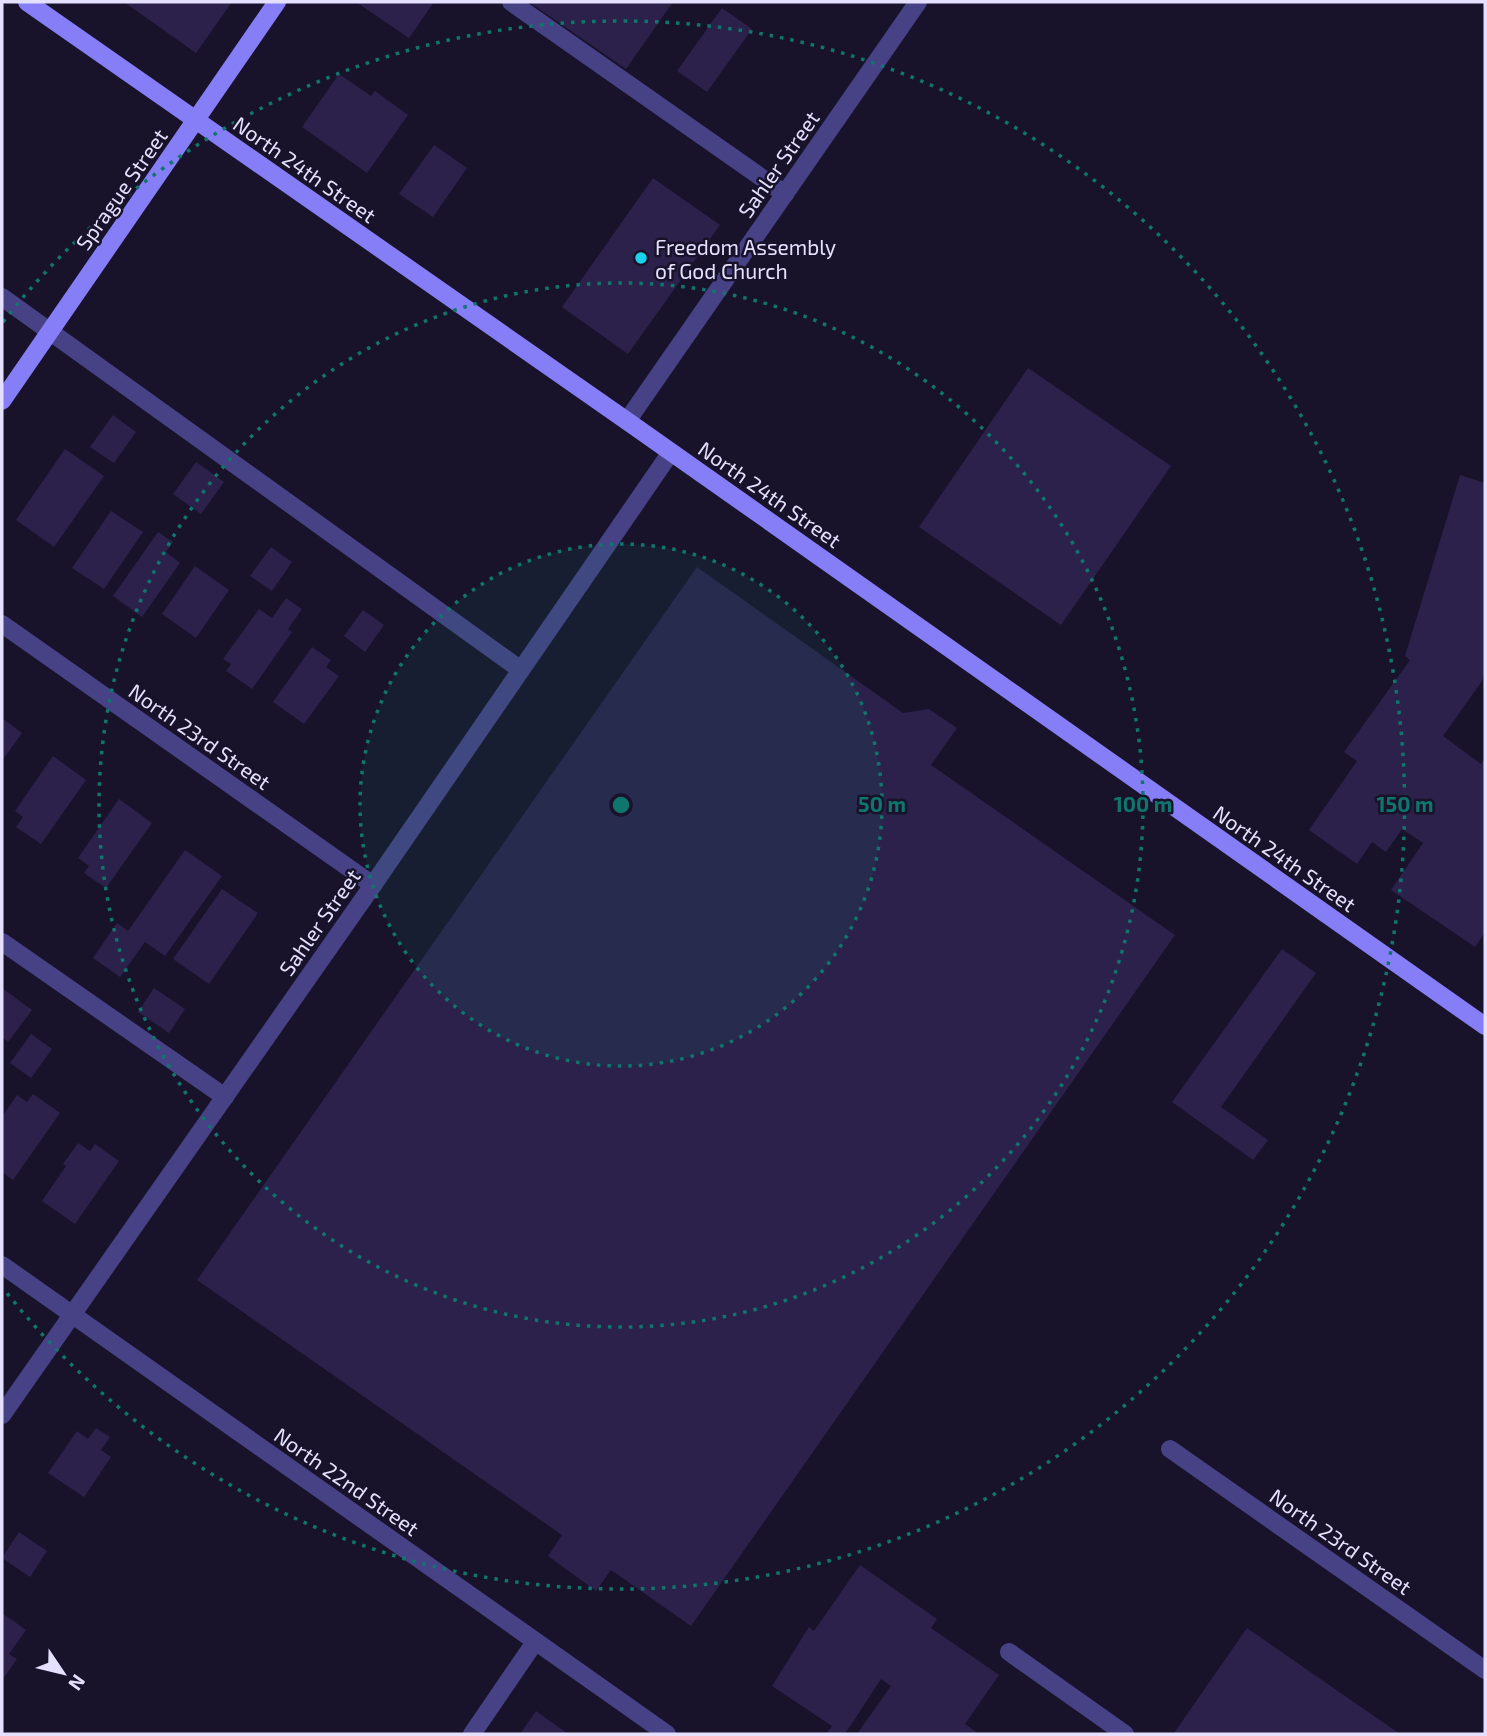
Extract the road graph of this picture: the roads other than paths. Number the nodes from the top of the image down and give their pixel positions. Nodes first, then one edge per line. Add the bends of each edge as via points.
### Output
1 (27, 2) edge
2 (277, 2) edge
3 (511, 2) edge
4 (918, 2) edge
5 (196, 120) junction
6 (785, 194) junction
7 (2, 297) edge
8 (51, 331) junction
9 (2, 401) edge
10 (627, 421) junction
11 (671, 452) junction
12 (2, 624) edge
13 (521, 670) junction
14 (373, 885) junction
15 (2, 942) edge
16 (1485, 1025) edge
17 (225, 1097) junction
18 (2, 1265) edge
19 (73, 1315) junction
20 (2, 1415) edge
21 (1170, 1449) dead end
22 (535, 1642) junction
23 (1009, 1652) dead end
24 (1485, 1670) edge
25 (472, 1734) edge
26 (667, 1734) edge
27 (1125, 1734) edge

1 - 5 main road, North 24th Street
2 - 5 main road, Sprague Street
3 - 6 street
4 - 6 street, Sahler Street
5 - 8 main road, Sprague Street
5 - 10 main road, North 24th Street
6 - 10 street, Sahler Street
7 - 8 street
8 - 9 main road, Sprague Street
8 - 13 street
10 - 11 main road, North 24th Street
11 - 13 street, Sahler Street
11 - 16 main road, North 24th Street
12 - 14 street, North 23rd Street
13 - 14 street, Sahler Street
14 - 17 street, Sahler Street
15 - 17 street
17 - 19 street, Sahler Street
18 - 19 street, North 22nd Street
19 - 20 street, Sahler Street
19 - 22 street, North 22nd Street
21 - 24 street, North 23rd Street
22 - 25 street
22 - 26 street, North 22nd Street
23 - 27 street

